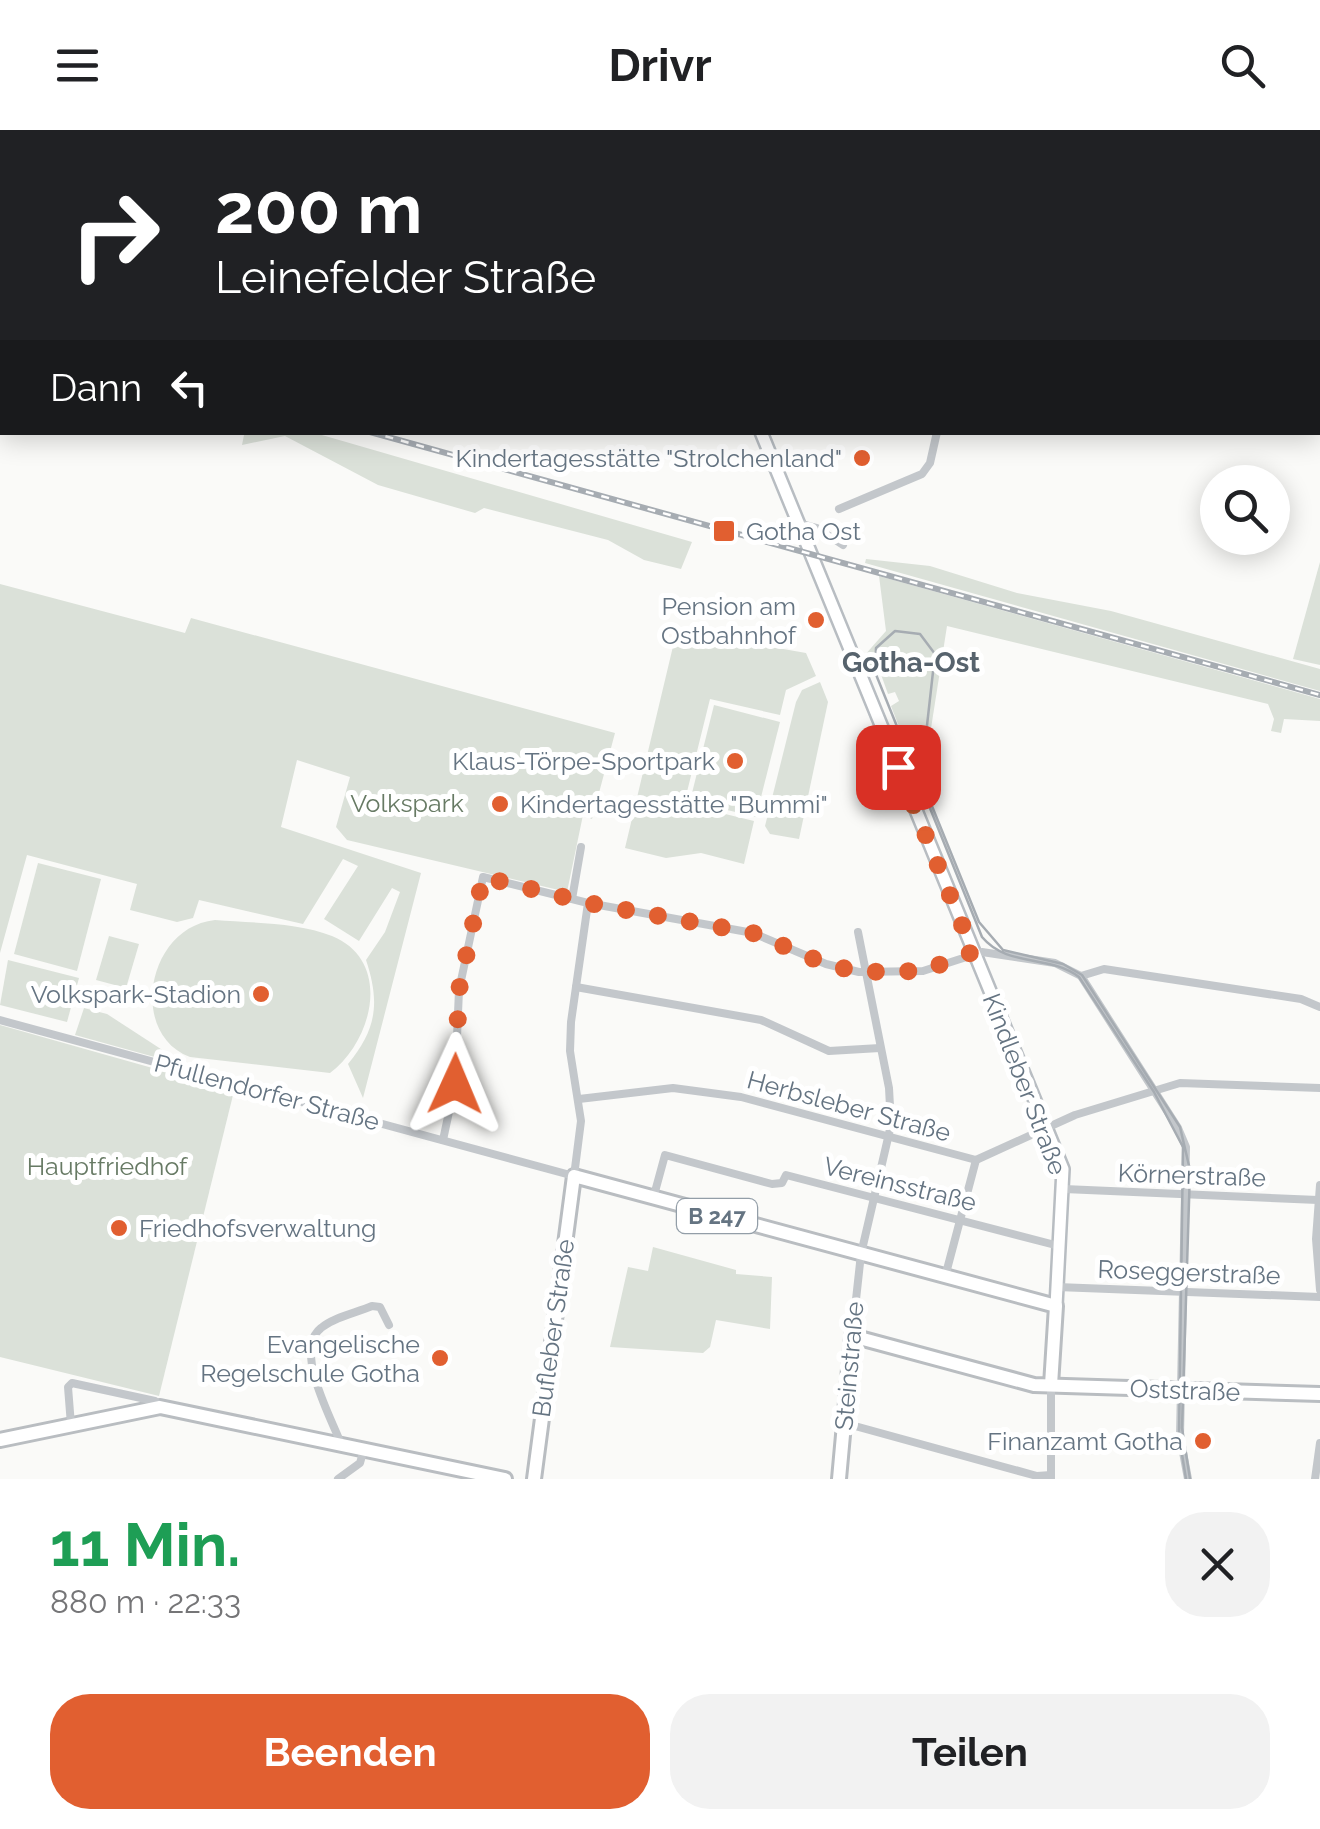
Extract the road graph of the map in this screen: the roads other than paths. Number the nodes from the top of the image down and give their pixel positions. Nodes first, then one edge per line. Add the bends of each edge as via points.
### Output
1 (761, 435) edge
2 (936, 435) edge
3 (839, 509) dead end
4 (802, 524) dead end
5 (843, 544) dead end
6 (580, 847) dead end
7 (572, 899) junction
8 (588, 903) junction
9 (858, 932) dead end
10 (973, 952) junction
11 (866, 973) junction
12 (1080, 976) junction
13 (576, 987) junction
14 (1320, 996) edge
15 (1300, 998) junction
16 (1320, 1007) edge
17 (0, 1020) edge
18 (880, 1048) junction
19 (1320, 1088) edge
20 (1155, 1091) junction
21 (579, 1098) junction
22 (1046, 1128) junction
23 (889, 1136) junction
24 (443, 1140) junction
25 (976, 1160) junction
26 (574, 1176) junction
27 (1320, 1185) edge
28 (1064, 1189) junction
29 (1187, 1197) junction
30 (875, 1198) junction
31 (652, 1199) junction
32 (1318, 1200) edge
33 (962, 1220) junction
34 (1059, 1246) junction
35 (861, 1254) junction
36 (945, 1277) junction
37 (1057, 1286) junction
38 (1184, 1292) junction
39 (1320, 1293) edge
40 (1056, 1306) junction
41 (389, 1325) dead end
42 (852, 1336) junction
43 (1051, 1386) junction
44 (1182, 1390) junction
45 (1320, 1394) edge
46 (160, 1407) junction
47 (844, 1422) junction
48 (72, 1425) junction
49 (0, 1440) edge
50 (1320, 1443) edge
51 (341, 1444) junction
52 (364, 1449) junction
53 (1051, 1477) edge
54 (338, 1479) edge
55 (506, 1479) edge
56 (534, 1479) edge
57 (838, 1479) edge
58 (1188, 1479) edge
59 (1315, 1479) edge

1 - 10 main road, Kindleber Straße
2 - 3 street via 922,474
4 - 5 street
6 - 7 street
7 - 8 street
7 - 24 street via 483,877 459,990 455,1084
8 - 11 street via 753,933
8 - 13 street
9 - 11 street, Steinstraße
10 - 11 street via 923,971
10 - 12 street via 1055,963
10 - 22 main road, Kindleber Straße
11 - 18 street, Steinstraße
12 - 15 street via 1104,969
12 - 20 street
13 - 18 street via 761,1020 830,1051
13 - 21 street via 570,1052
14 - 15 street
15 - 16 street
17 - 24 street, Pfullendorfer Straße
18 - 23 street, Steinstraße
19 - 20 street, Herbsleber Straße via 1205,1081
20 - 22 street, Herbsleber Straße
20 - 29 street via 1186,1147
21 - 23 street, Herbsleber Straße via 680,1088
21 - 26 street
22 - 25 street, Herbsleber Straße
22 - 28 main road, Kindleber Straße
23 - 25 street, Herbsleber Straße
23 - 30 street, Steinstraße
24 - 26 street, Pfullendorfer Straße
25 - 33 street
26 - 31 main road, Pfullendorfer Straße / B 247
26 - 56 main road, Bufleber Straße
27 - 32 street
28 - 29 street, Körnerstraße
28 - 34 main road, Kindleber Straße
29 - 32 street, Körnerstraße
29 - 38 street
30 - 31 street, Vereinsstraße via 786,1175 772,1184 665,1155
30 - 33 street, Vereinsstraße
30 - 35 street, Steinstraße
31 - 35 main road, Pfullendorfer Straße / B 247
32 - 39 street
33 - 34 street, Vereinsstraße
33 - 36 street
34 - 37 main road, Kindleber Straße
35 - 36 main road, Pfullendorfer Straße / B 247
35 - 42 street, Steinstraße
36 - 40 main road, Pfullendorfer Straße / B 247
37 - 38 street, Roseggerstraße
37 - 40 main road, Kindleber Straße
38 - 39 street, Roseggerstraße
38 - 44 street
40 - 43 main road, Kindleber Straße
41 - 51 street via 380,1307 372,1306 323,1326 312,1341 310,1363
42 - 43 main road, Oststraße
42 - 47 main road, Steinstraße
43 - 44 main road, Oststraße
43 - 53 street, Kindleber Straße
44 - 45 main road, Oststraße
44 - 58 street
46 - 48 main road
46 - 48 street via 72,1383
46 - 51 main road
47 - 53 street
47 - 57 main road, Steinstraße
48 - 49 main road
50 - 59 street
51 - 52 main road
52 - 54 street via 360,1463
52 - 55 main road

